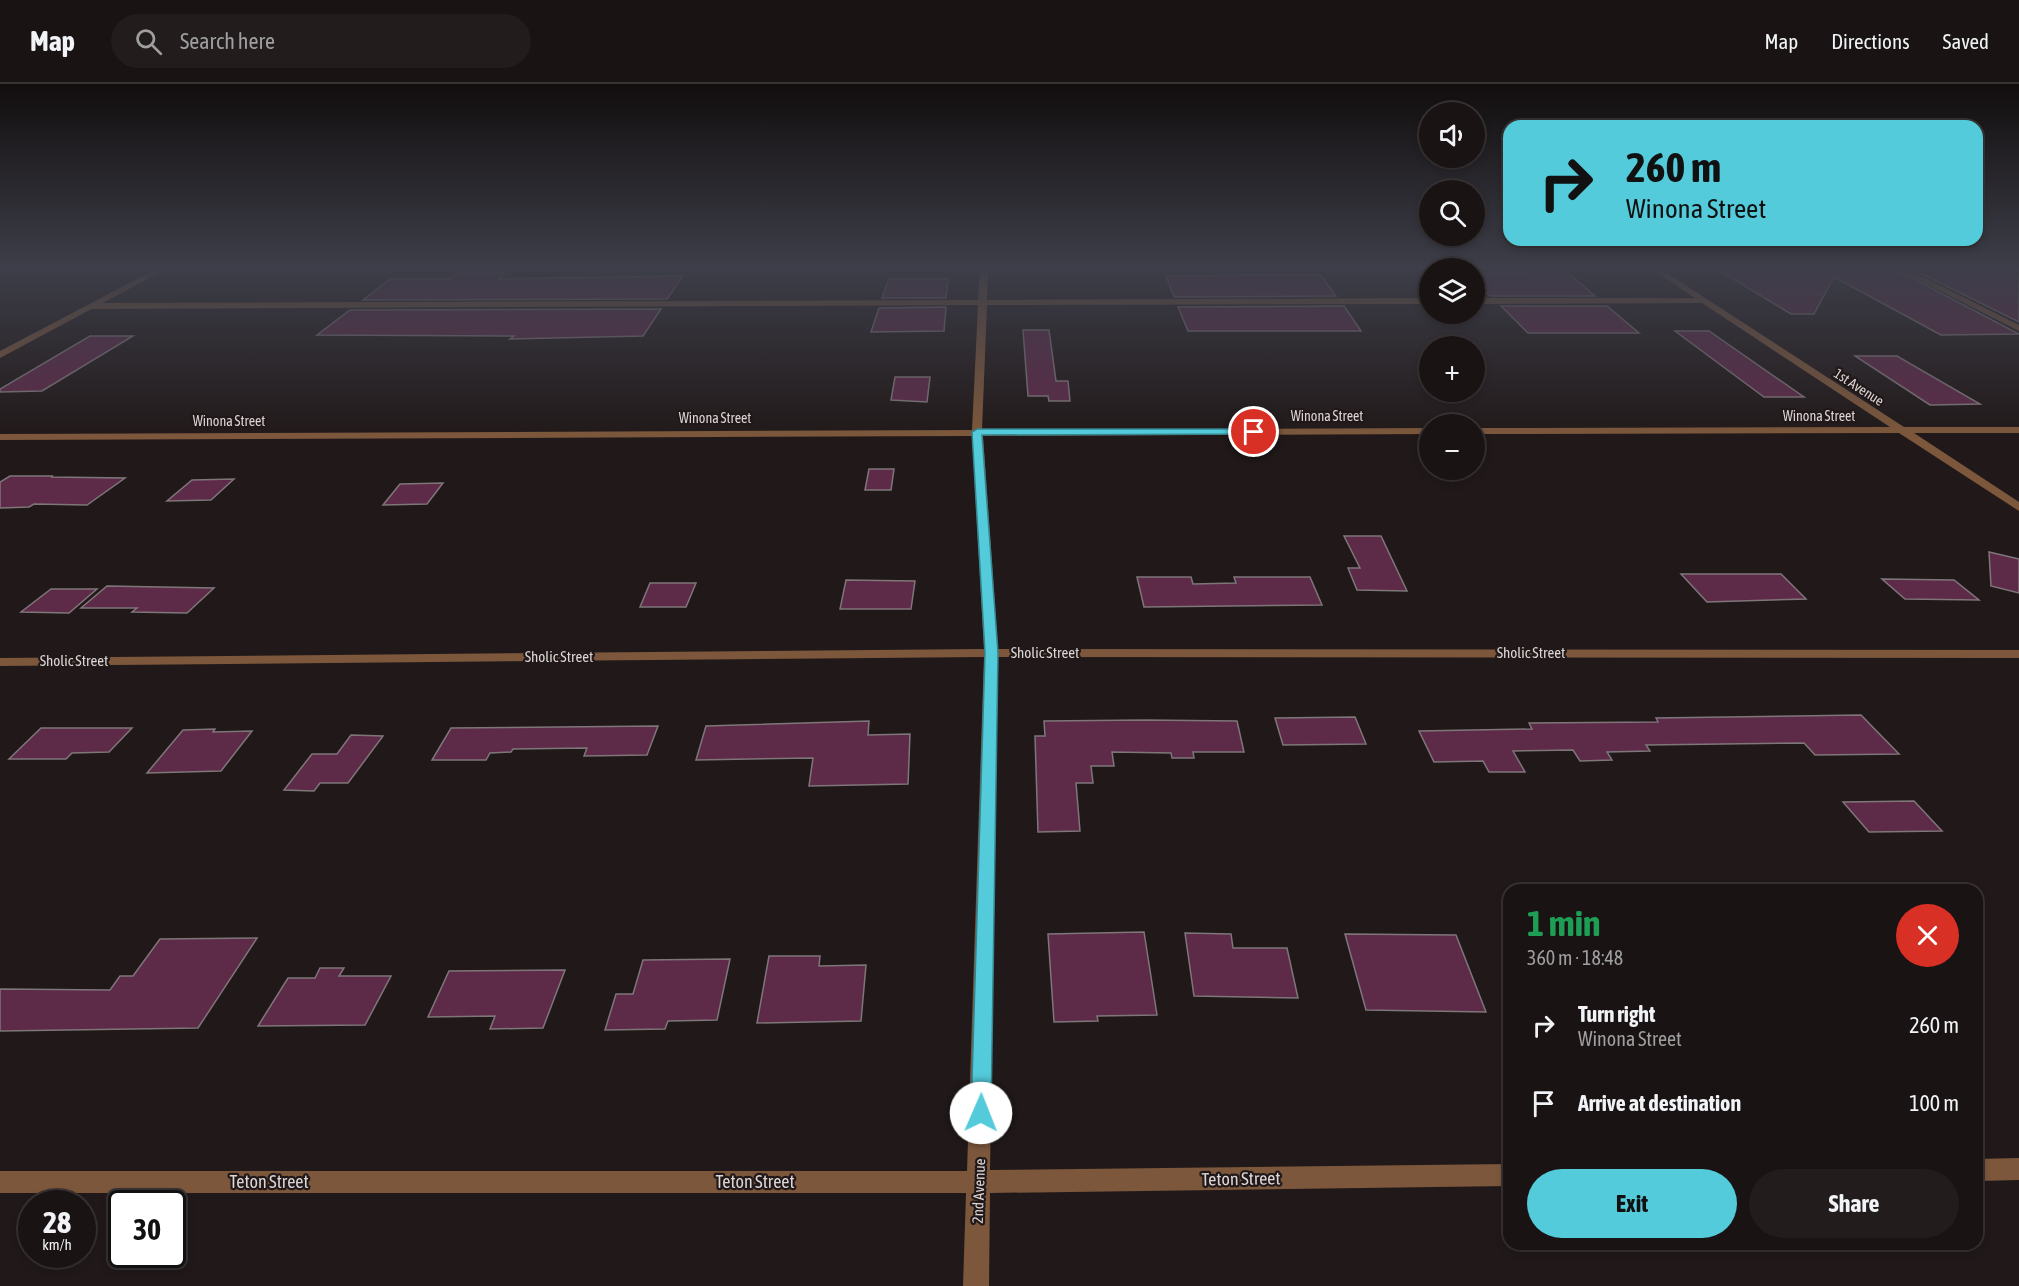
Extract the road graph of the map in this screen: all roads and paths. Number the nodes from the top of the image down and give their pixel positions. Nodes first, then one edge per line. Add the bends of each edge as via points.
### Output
1 (58, 324) edge
2 (982, 324) edge
3 (1738, 324) edge
4 (0, 355) edge
5 (2019, 430) edge
6 (1419, 431) edge
7 (1485, 431) edge
8 (1902, 431) junction
9 (977, 432) junction
10 (0, 437) edge
11 (2019, 507) edge
12 (991, 653) junction
13 (2019, 654) edge
14 (0, 662) edge
15 (2019, 1169) edge
16 (1983, 1170) edge
17 (1503, 1175) edge
18 (0, 1182) edge
19 (980, 1182) junction
20 (976, 1286) edge

1 - 4 street
2 - 9 street, 2nd Avenue
3 - 8 street, 1st Avenue
5 - 8 street, Winona Street
6 - 9 street, Winona Street
7 - 8 street, Winona Street
8 - 11 street, 1st Avenue
9 - 10 street, Winona Street
9 - 12 street, 2nd Avenue
12 - 13 street, Sholic Street
12 - 14 street, Sholic Street
12 - 19 street, 2nd Avenue
15 - 16 street
17 - 19 street, Teton Street
18 - 19 street, Teton Street
19 - 20 street, 2nd Avenue

